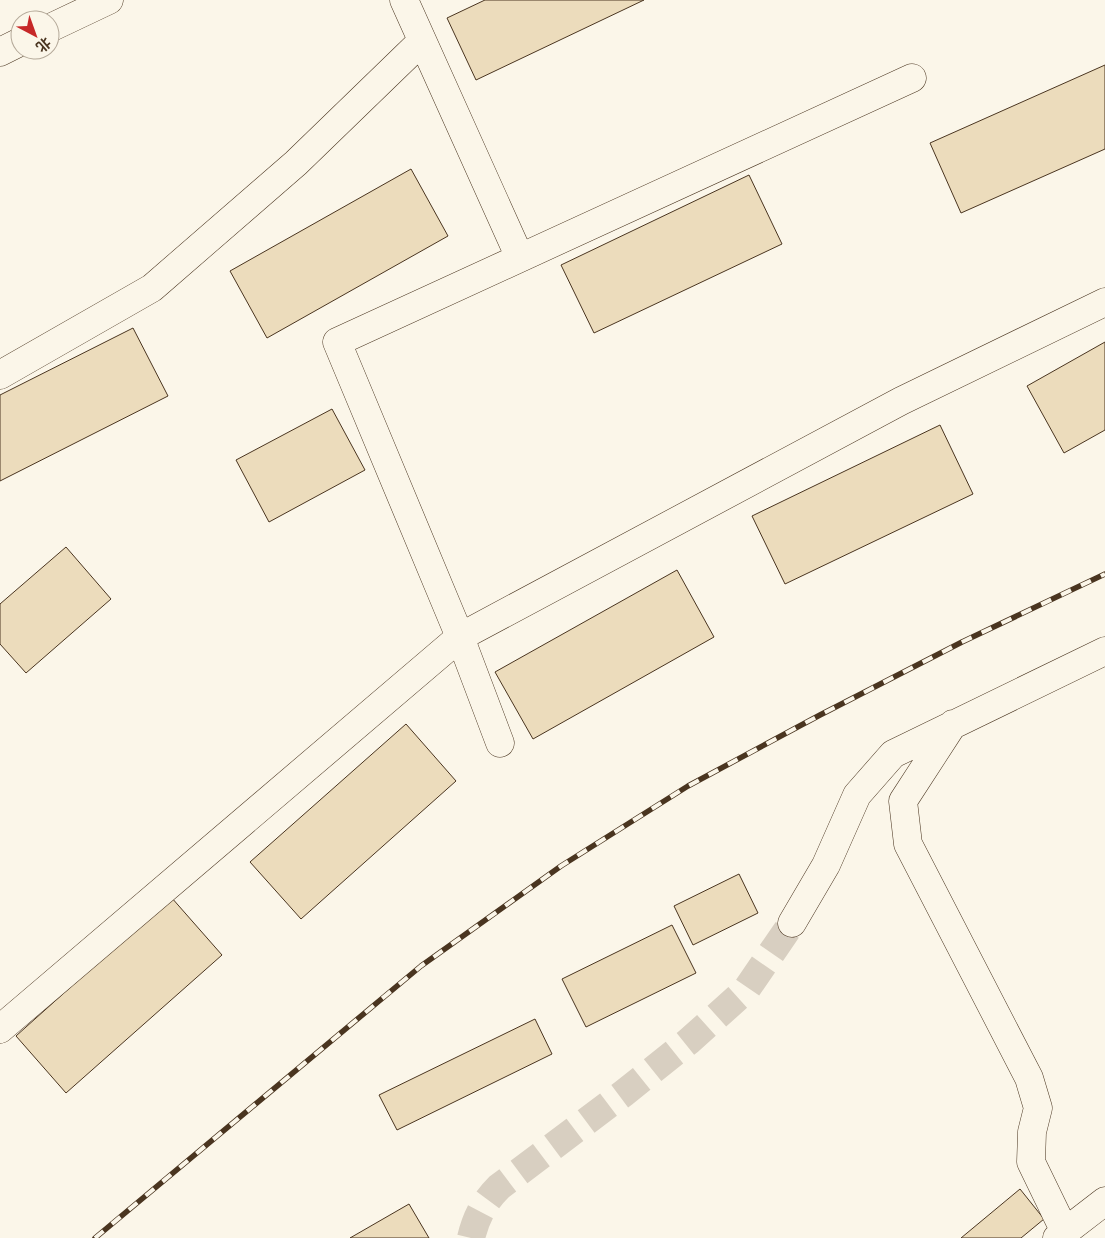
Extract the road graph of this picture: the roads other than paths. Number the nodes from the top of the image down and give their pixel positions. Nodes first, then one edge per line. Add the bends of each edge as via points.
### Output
1 (109, 0) edge
2 (404, 0) edge
3 (60, 23) edge
4 (422, 41) junction
5 (912, 78) dead end
6 (520, 258) junction
7 (1105, 302) edge
8 (0, 375) edge
9 (460, 637) junction
10 (1105, 651) edge
11 (953, 724) junction
12 (500, 743) dead end
13 (792, 924) tunnel mouth
14 (0, 1029) edge
15 (1105, 1201) edge
16 (1061, 1235) edge

1 - 3 lane
2 - 4 lane
4 - 6 lane
4 - 8 lane via 296,163 152,288
5 - 6 lane
6 - 9 lane via 337,342
7 - 9 lane via 901,401
9 - 12 lane
9 - 14 lane
10 - 11 lane
11 - 13 lane via 893,754 857,795 826,865
11 - 16 lane via 903,801 908,844 1028,1078 1038,1108 1032,1132 1031,1162
15 - 16 lane

